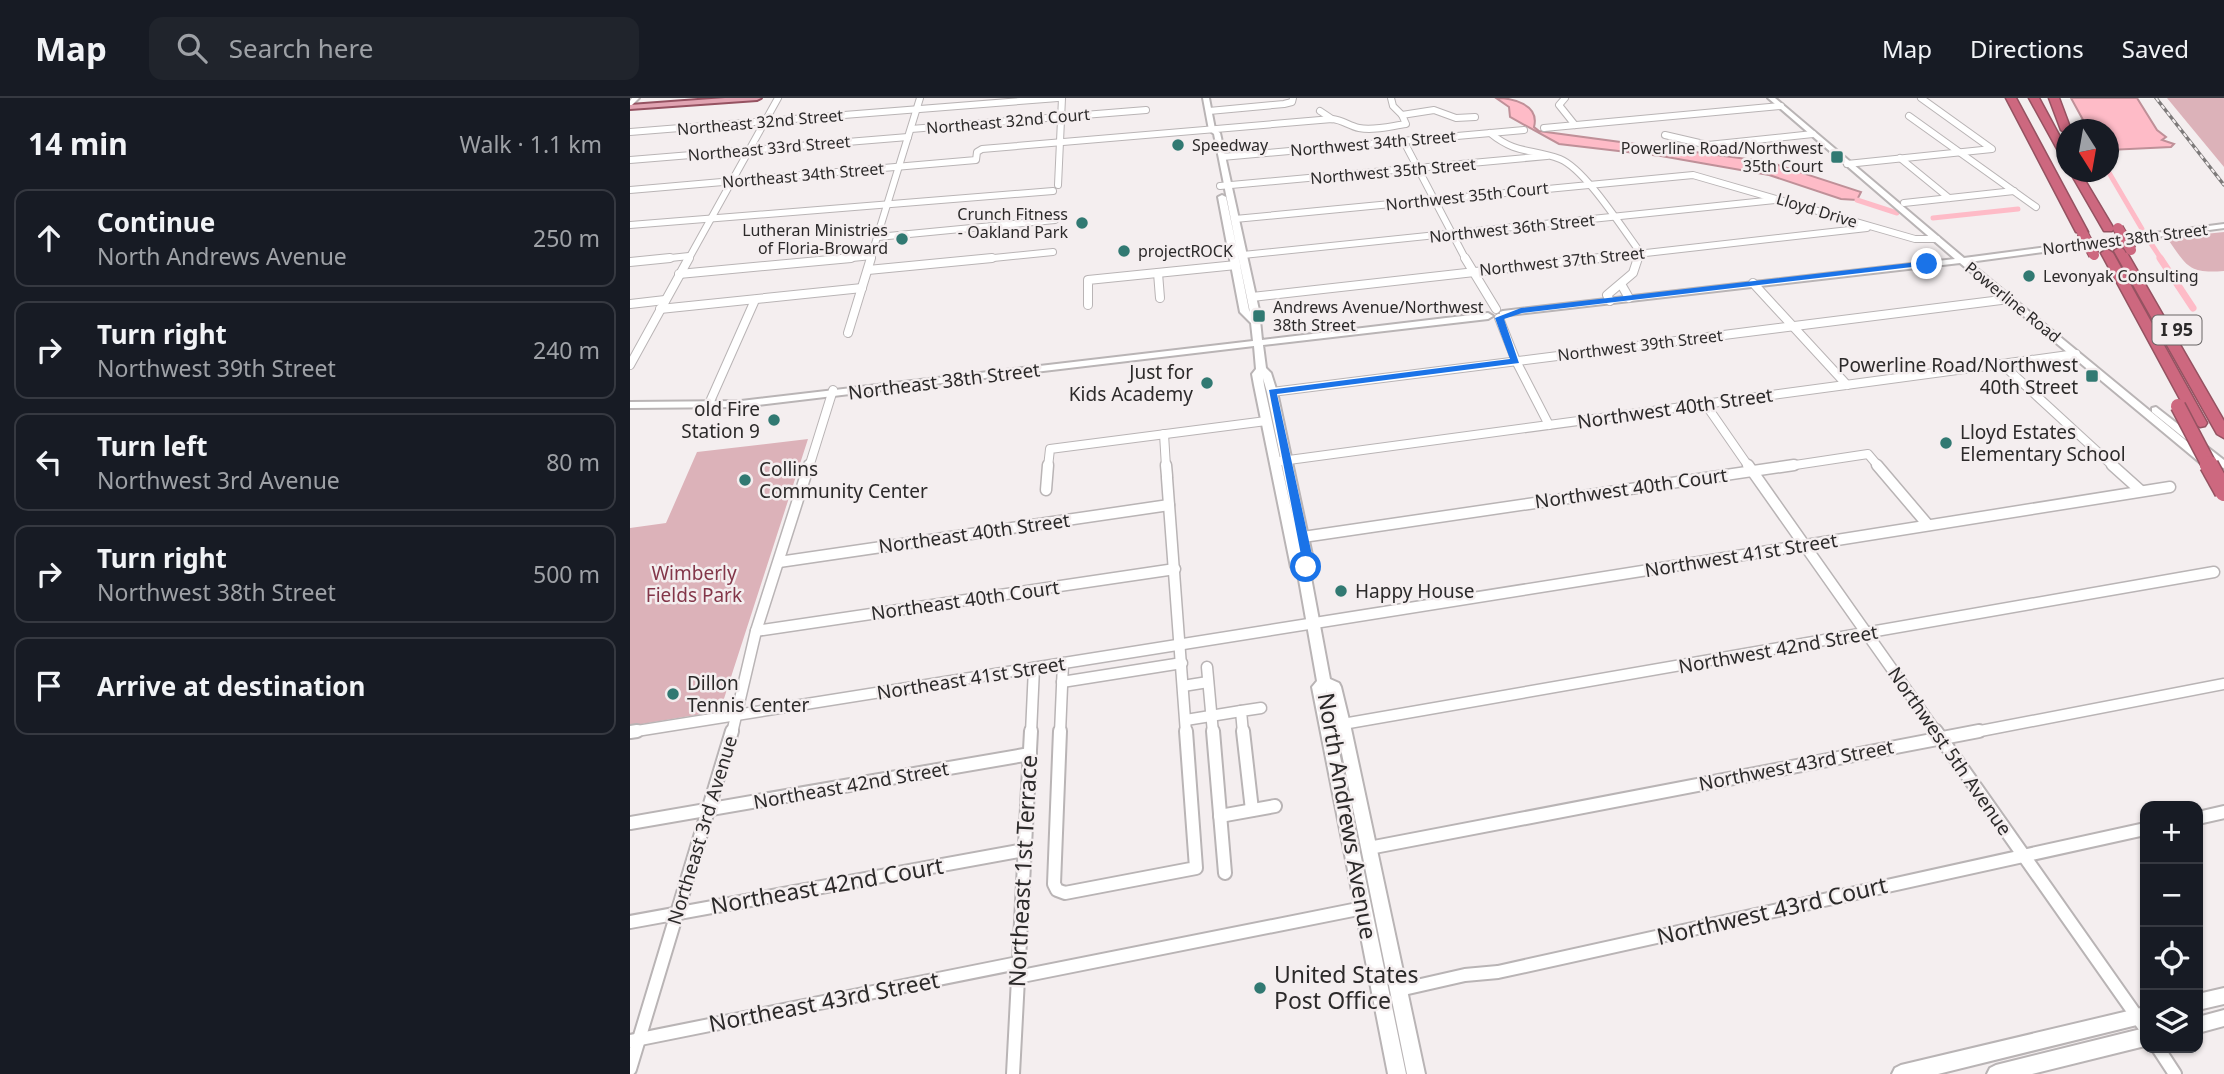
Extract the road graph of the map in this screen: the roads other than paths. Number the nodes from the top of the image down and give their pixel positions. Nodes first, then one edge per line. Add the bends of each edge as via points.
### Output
1 (706, 98) edge
2 (757, 98) edge
3 (779, 98) edge
4 (920, 98) edge
5 (1060, 98) edge
6 (1206, 98) edge
7 (1293, 98) edge
8 (1391, 98) edge
9 (1565, 98) edge
10 (1921, 98) edge
11 (1999, 98) edge
12 (2011, 98) edge
13 (2022, 98) edge
14 (2034, 98) edge
15 (2045, 98) edge
16 (2054, 98) edge
17 (1772, 99) edge
18 (1781, 102) edge
19 (631, 103) edge
20 (1790, 105) junction
21 (917, 109) junction
22 (1146, 110) dead end
23 (1209, 111) junction
24 (1320, 111) dead end
25 (1798, 112) junction
26 (1402, 115) junction
27 (1270, 116) dead end
28 (1909, 116) dead end
29 (1061, 117) junction
30 (1475, 117) dead end
31 (1332, 119) junction
32 (2057, 119) edge
33 (2063, 119) edge
34 (765, 122) junction
35 (1272, 124) junction
36 (1575, 125) junction
37 (1544, 128) dead end
38 (911, 129) junction
39 (1212, 130) junction
40 (1524, 130) dead end
41 (630, 132) edge
42 (1490, 133) junction
43 (1814, 134) junction
44 (1665, 135) dead end
45 (908, 137) junction
46 (2056, 137) edge
47 (1403, 141) junction
48 (1061, 142) junction
49 (749, 150) junction
50 (1960, 152) junction
51 (2048, 155) junction
52 (1547, 156) junction
53 (1222, 157) junction
54 (1900, 159) junction
55 (630, 160) edge
56 (1858, 163) junction
57 (1847, 164) junction
58 (899, 167) junction
59 (1417, 168) junction
60 (1699, 175) joint
61 (732, 181) junction
62 (2083, 182) edge
63 (2091, 182) edge
64 (1589, 184) junction
65 (1224, 187) junction
66 (630, 190) edge
67 (2014, 191) junction
68 (1949, 198) junction
69 (1434, 199) junction
70 (1781, 199) junction
71 (888, 203) junction
72 (1905, 203) junction
73 (2036, 208) dead end
74 (1614, 217) junction
75 (711, 218) junction
76 (1235, 219) junction
77 (1055, 220) dead end
78 (630, 225) edge
79 (2224, 226) edge
80 (1873, 227) junction
81 (2113, 228) junction
82 (1451, 234) junction
83 (878, 237) junction
84 (1937, 239) junction
85 (1053, 252) dead end
86 (1233, 252) junction
87 (2113, 252) junction
88 (1640, 253) junction
89 (1243, 255) junction
90 (689, 256) junction
91 (872, 256) junction
92 (1964, 258) junction
93 (630, 262) edge
94 (1236, 265) junction
95 (867, 270) junction
96 (1246, 270) junction
97 (1471, 272) junction
98 (1158, 273) junction
99 (679, 274) junction
100 (1753, 283) junction
101 (1621, 284) junction
102 (862, 288) junction
103 (1252, 297) junction
104 (1160, 298) dead end
105 (1629, 298) junction
106 (2009, 299) junction
107 (665, 300) junction
108 (755, 300) junction
109 (1610, 300) junction
110 (630, 304) edge
111 (1088, 305) dead end
112 (660, 309) junction
113 (1495, 315) junction
114 (1465, 317) joint
115 (1254, 321) junction
116 (1793, 327) junction
117 (848, 333) dead end
118 (1257, 342) junction
119 (2076, 350) junction
120 (1516, 361) junction
121 (2001, 364) junction
122 (630, 365) edge
123 (2105, 368) joint
124 (1261, 369) junction
125 (1847, 385) junction
126 (832, 392) junction
127 (1272, 392) junction
128 (630, 404) edge
129 (709, 405) junction
130 (1706, 405) junction
131 (2224, 410) edge
132 (1266, 421) junction
133 (1549, 425) junction
134 (2224, 434) edge
135 (1164, 435) junction
136 (1280, 462) junction
137 (2224, 466) edge
138 (1752, 471) junction
139 (2224, 477) edge
140 (2170, 487) dead end
141 (1046, 490) dead end
142 (2141, 491) junction
143 (2224, 492) edge
144 (1169, 505) junction
145 (1928, 525) junction
146 (1303, 537) junction
147 (1805, 545) junction
148 (779, 562) junction
149 (1174, 569) junction
150 (1304, 572) junction
151 (2214, 572) dead end
152 (1313, 623) junction
153 (756, 631) junction
154 (1867, 634) junction
155 (1180, 643) junction
156 (1063, 663) junction
157 (1182, 663) junction
158 (1207, 667) dead end
159 (1034, 668) junction
160 (1062, 682) junction
161 (1208, 682) junction
162 (1324, 682) junction
163 (2224, 684) edge
164 (1183, 686) junction
165 (1261, 708) dead end
166 (1241, 711) junction
167 (737, 715) junction
168 (1211, 716) junction
169 (1186, 720) junction
170 (1343, 724) junction
171 (630, 733) edge
172 (1941, 737) junction
173 (1030, 754) junction
174 (1275, 806) dead end
175 (708, 810) junction
176 (1252, 810) junction
177 (2224, 812) edge
178 (1220, 816) junction
179 (2203, 817) edge
180 (630, 823) edge
181 (2140, 830) edge
182 (1350, 836) junction
183 (1369, 848) junction
184 (1024, 850) junction
185 (2024, 855) junction
186 (1225, 873) dead end
187 (1363, 908) junction
188 (677, 914) junction
189 (630, 922) edge
190 (1017, 970) junction
191 (1399, 990) junction
192 (2224, 996) edge
193 (2203, 1001) edge
194 (2140, 1016) edge
195 (2224, 1018) edge
196 (2140, 1021) edge
197 (2203, 1024) edge
198 (2140, 1038) edge
199 (635, 1040) edge
200 (2161, 1053) edge
201 (630, 1069) edge
202 (1013, 1074) edge
203 (1397, 1074) edge
204 (1416, 1074) edge
205 (1901, 1074) edge
206 (1996, 1074) edge
207 (2175, 1074) edge

1 - 19 main road
2 - 19 main road
3 - 34 street
4 - 21 street
5 - 21 street, Northeast 32nd Street
5 - 29 street
6 - 23 main road, North Andrews Avenue
7 - 23 street via 1284,104
8 - 26 street
9 - 36 street via 1559,104
10 - 50 street via 1992,149
11 - 51 highway via 2027,140
12 - 51 highway, I 95
13 - 51 highway
14 - 46 highway
15 - 32 highway
16 - 33 highway
17 - 18 main road, Powerline Road
17 - 20 main road
18 - 20 main road, Powerline Road
18 - 25 main road
18 - 36 street
18 - 43 main road, Powerline Road
20 - 25 main road, Powerline Road
21 - 34 street, Northeast 32nd Street
21 - 38 street
22 - 29 street, Northeast 32nd Court
23 - 39 main road, North Andrews Avenue
24 - 31 street
25 - 56 main road, Powerline Road
26 - 30 street via 1434,110 1456,118
26 - 31 street via 1406,124 1359,128
27 - 35 street
28 - 50 street
29 - 38 street, Northeast 32nd Court
29 - 48 street
31 - 35 street
34 - 41 street, Northeast 32nd Street
34 - 49 street
35 - 39 street
36 - 37 street
38 - 45 street
39 - 48 street
39 - 53 main road, North Andrews Avenue via 1217,132
39 - 65 main road, North Andrews Avenue via 1209,133
40 - 42 street, Northwest 34th Street
42 - 47 street, Northwest 34th Street
42 - 52 street via 1506,146
43 - 44 street via 1708,145
43 - 57 main road, Powerline Road
45 - 49 street, Northeast 33rd Street
45 - 58 street
47 - 53 street, Northwest 34th Street
47 - 59 street
48 - 58 street, Northeast 34th Street via 982,149 976,160
48 - 71 street via 1056,188
49 - 55 street, Northeast 33rd Street
49 - 61 street
50 - 54 street
50 - 67 street
51 - 87 highway, I 95, bridge via 2088,231
52 - 59 street, Northwest 35th Street
52 - 64 street via 1577,169
53 - 65 main road, North Andrews Avenue
54 - 56 street
54 - 68 street
56 - 57 street
56 - 72 main road, Powerline Road
57 - 84 main road, Powerline Road
58 - 61 street, Northeast 34th Street
58 - 71 street
59 - 65 street, Northwest 35th Street
59 - 69 street
60 - 64 street, Northwest 35th Court
60 - 70 street, Lloyd Drive
61 - 66 street, Northeast 34th Street
61 - 75 street
62 - 81 highway
63 - 81 highway
64 - 69 street, Northwest 35th Court
64 - 74 street
65 - 76 main road, North Andrews Avenue
65 - 86 main road, North Andrews Avenue
67 - 68 street
67 - 73 street
68 - 72 street
69 - 76 street, Northwest 35th Court
69 - 82 street
70 - 74 street, Northwest 36th Street
70 - 80 street, Lloyd Drive
71 - 75 street
71 - 83 street
72 - 92 main road, Powerline Road
74 - 82 street, Northwest 36th Street
74 - 88 street
75 - 78 street
75 - 90 street
76 - 89 main road, North Andrews Avenue
77 - 83 street
79 - 92 main road, Northwest 38th Street
80 - 84 street, Lloyd Drive via 1918,239
80 - 88 street, Northwest 37th Street
81 - 87 highway
82 - 89 street, Northwest 36th Street
82 - 97 street
83 - 91 street
84 - 92 main road, Powerline Road
85 - 95 street
86 - 89 main road
86 - 94 main road, North Andrews Avenue
87 - 131 highway, I 95
87 - 134 highway
87 - 137 highway
87 - 143 highway, I 95, bridge via 2178,406
88 - 97 street, Northwest 37th Street
88 - 101 street via 1633,273
89 - 96 main road, North Andrews Avenue
90 - 93 street
90 - 99 street
91 - 95 street
91 - 99 street
92 - 100 main road, Northwest 38th Street
92 - 106 main road, Powerline Road
92 - 119 main road, Powerline Road
94 - 96 main road
94 - 98 street
94 - 115 main road, North Andrews Avenue via 1245,312
95 - 102 street
96 - 103 main road, North Andrews Avenue
97 - 103 street, Northwest 37th Street
97 - 113 street
98 - 104 street
98 - 111 street via 1088,279
99 - 107 street
100 - 105 main road, Northwest 38th Street
100 - 116 street
101 - 105 street
101 - 109 street via 1609,290
102 - 108 street
102 - 117 street
103 - 115 main road, North Andrews Avenue
105 - 109 main road, Northwest 38th Street
106 - 116 street, Northwest 39th Street
106 - 119 main road, Powerline Road
107 - 110 street
107 - 112 street
108 - 112 street
108 - 129 street
109 - 113 main road, Northwest 38th Street
112 - 122 street
113 - 114 main road, Northwest 38th Street
113 - 120 street
114 - 118 main road, Northwest 38th Street
115 - 118 main road, North Andrews Avenue
116 - 120 street, Northwest 39th Street
116 - 125 street
118 - 124 main road, North Andrews Avenue
118 - 126 main road, Northeast 38th Street
119 - 121 street, Northwest 40th Street
119 - 123 main road
119 - 139 main road, Powerline Road
120 - 127 street, Northwest 39th Street
120 - 133 street
121 - 125 street, Northwest 40th Street
121 - 142 street
123 - 137 main road
124 - 127 main road, North Andrews Avenue
124 - 132 main road, North Andrews Avenue via 1257,374
125 - 130 street, Northwest 40th Street
126 - 129 main road, Northeast 38th Street
126 - 148 street, Northeast 3rd Avenue
127 - 136 main road, North Andrews Avenue
128 - 129 main road, Northeast 38th Street
130 - 133 street, Northwest 40th Street
130 - 138 street, Northwest 5th Avenue
132 - 135 street
132 - 136 main road, North Andrews Avenue
133 - 136 street, Northwest 40th Street
135 - 141 street via 1050,449
135 - 144 street
136 - 146 main road, North Andrews Avenue
136 - 150 main road, North Andrews Avenue via 1297,567
138 - 145 street, Northwest 40th Court via 1868,454
138 - 146 street, Northwest 40th Court
138 - 147 street, Northwest 5th Avenue
140 - 142 street, Northwest 41st Street
142 - 145 street, Northwest 41st Street
144 - 148 street, Northeast 40th Street
144 - 149 street
145 - 147 street, Northwest 41st Street
146 - 150 main road, North Andrews Avenue
147 - 152 street, Northwest 41st Street
147 - 154 street, Northwest 5th Avenue
148 - 153 street, Northeast 3rd Avenue
149 - 153 street, Northeast 40th Court
149 - 155 street
150 - 152 main road, North Andrews Avenue
151 - 154 street, Northwest 42nd Street
152 - 155 street, Northeast 41st Street
152 - 162 main road, North Andrews Avenue
153 - 167 street, Northeast 3rd Avenue
154 - 170 street, Northwest 42nd Street
154 - 172 street, Northwest 5th Avenue
155 - 156 street, Northeast 41st Street
155 - 157 street
156 - 159 street, Northeast 41st Street
156 - 160 street
157 - 160 street
157 - 164 street
158 - 161 street
159 - 167 street, Northeast 41st Street
159 - 173 street, Northeast 1st Terrace
160 - 169 street via 1054,884 1060,892 1196,869
161 - 164 street
161 - 168 street
162 - 170 main road, North Andrews Avenue via 1334,687
162 - 182 main road, North Andrews Avenue via 1319,687
163 - 172 street, Northwest 43rd Street
164 - 169 street
165 - 166 street
166 - 168 street
166 - 176 street
167 - 171 street, Northeast 41st Street
167 - 175 street, Northeast 3rd Avenue
168 - 169 street
168 - 178 street
170 - 183 main road, North Andrews Avenue
172 - 183 street, Northwest 43rd Street
172 - 185 street, Northwest 5th Avenue
173 - 175 street, Northeast 42nd Street
173 - 184 street, Northeast 1st Terrace
174 - 176 street
175 - 180 street, Northeast 42nd Street
175 - 188 street, Northeast 3rd Avenue
176 - 178 street
177 - 179 street
178 - 186 street
181 - 185 street, Northwest 43rd Court
182 - 183 main road
182 - 187 main road, North Andrews Avenue
183 - 191 main road, North Andrews Avenue
184 - 188 street, Northeast 42nd Court
184 - 190 street, Northeast 1st Terrace
185 - 191 street, Northwest 43rd Court
185 - 194 street, Northwest 5th Avenue
187 - 190 street, Northeast 43rd Street
187 - 203 main road, North Andrews Avenue
188 - 189 street, Northeast 42nd Court
188 - 199 street, Northeast 3rd Avenue
190 - 199 street, Northeast 43rd Street
190 - 202 street, Northeast 1st Terrace
191 - 204 main road, North Andrews Avenue
192 - 193 main road
195 - 197 main road
196 - 205 main road
198 - 206 main road
199 - 201 street, Northeast 3rd Avenue
200 - 207 street

